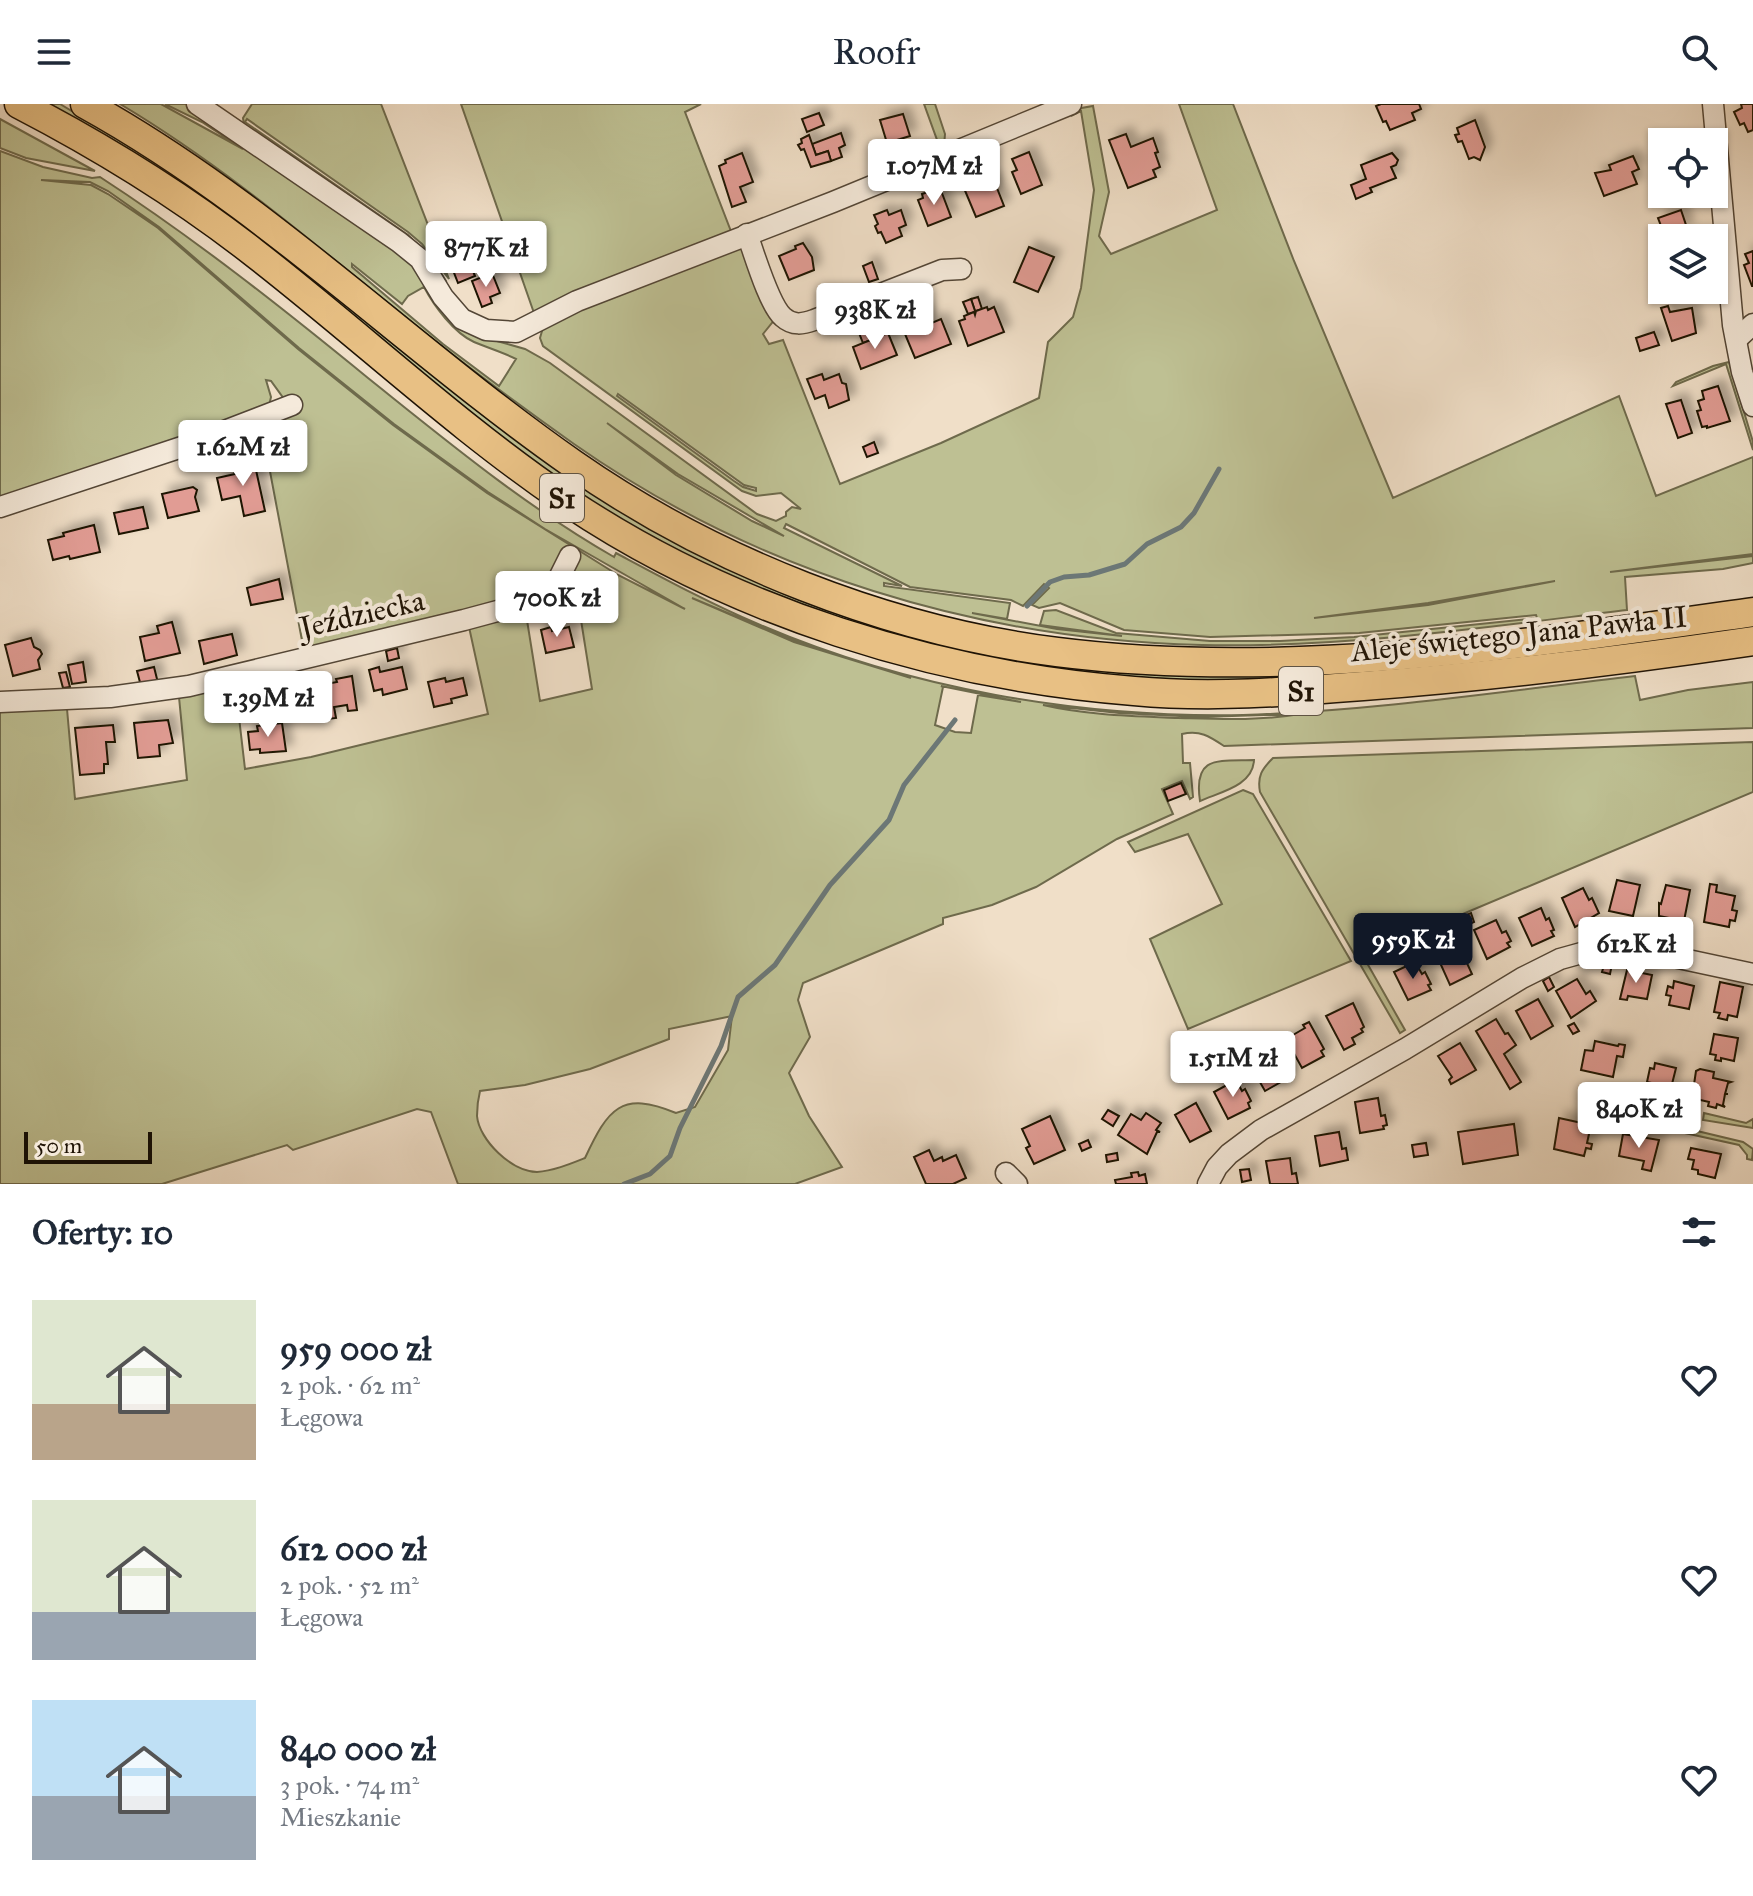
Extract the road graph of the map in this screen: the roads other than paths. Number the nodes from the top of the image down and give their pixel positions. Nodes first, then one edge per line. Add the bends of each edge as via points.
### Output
1 (19, 104) edge
2 (85, 104) edge
3 (197, 104) edge
4 (1071, 104) edge
5 (1713, 104) edge
6 (747, 234) junction
7 (961, 269) dead end
8 (1745, 331) edge
9 (292, 405) dead end
10 (1753, 406) edge
11 (0, 507) edge
12 (570, 556) dead end
13 (1753, 612) edge
14 (1753, 641) edge
15 (0, 702) edge
16 (1753, 974) edge
17 (1208, 1184) edge

1 - 14 highway, Aleje świętego Jana Pawła II / S1 via 193,207 569,503 721,586 852,637 1051,682 1214,694 1428,681
2 - 13 highway, Aleje świętego Jana Pawła II / S1 via 213,184 478,395 631,502 794,582 913,622 1056,652 1258,661 1409,653
3 - 6 street via 399,242 420,259 452,310 486,330 516,332 577,301
4 - 6 street
5 - 8 street via 1733,325
6 - 7 street via 774,304 783,317 799,324 942,270
8 - 10 street via 1742,372
9 - 11 street
12 - 15 street, Jeździecka via 552,592 542,599 464,620 189,686 110,697
16 - 17 street via 1627,947 1560,959 1261,1130 1229,1154

